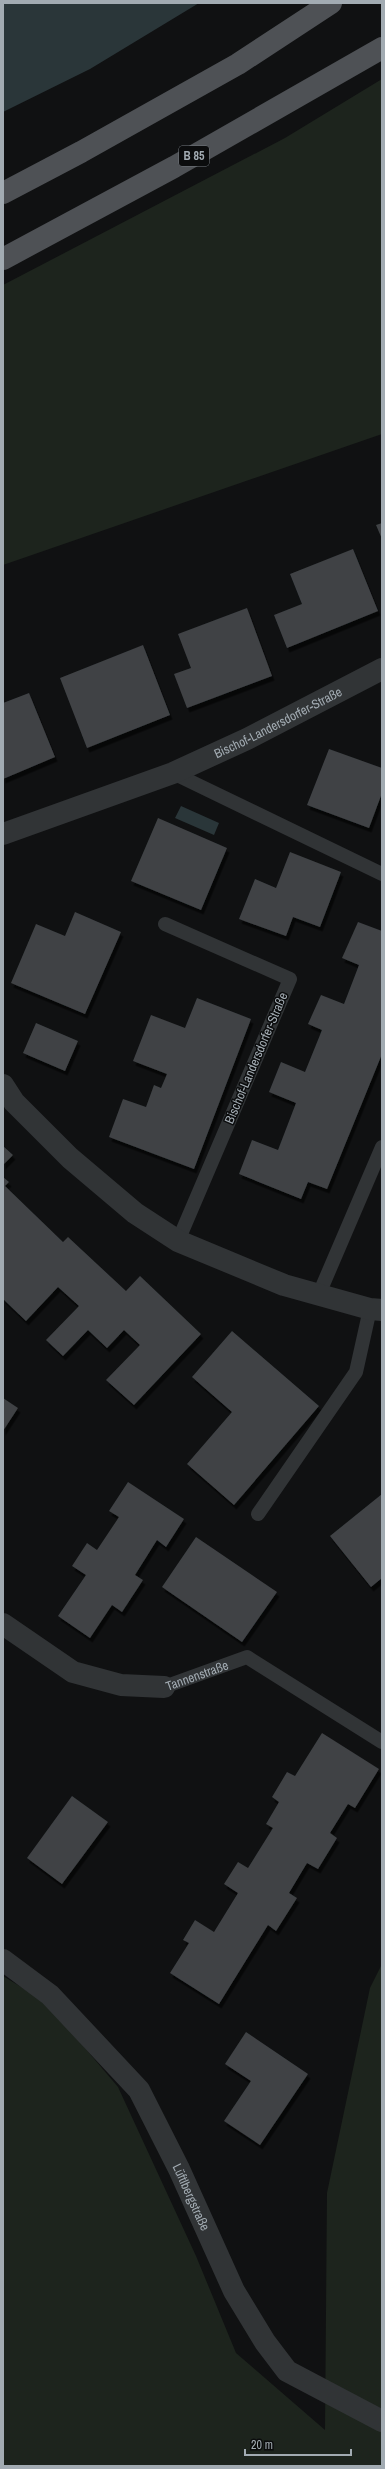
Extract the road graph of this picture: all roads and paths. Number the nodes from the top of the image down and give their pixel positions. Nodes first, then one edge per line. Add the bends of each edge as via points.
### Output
1 (331, 3) edge
2 (382, 48) edge
3 (3, 193) edge
4 (3, 259) edge
5 (382, 669) edge
6 (173, 773) junction
7 (3, 834) edge
8 (382, 874) edge
9 (165, 924) dead end
10 (3, 1085) edge
11 (382, 1147) edge
12 (178, 1241) junction
13 (319, 1294) junction
14 (376, 1309) edge
15 (258, 1514) dead end
16 (3, 1624) edge
17 (164, 1687) joint
18 (382, 1742) edge
19 (3, 1960) edge
20 (382, 2422) edge

1 - 3 main road via 238,64
2 - 4 main road, B 85 via 174,167
5 - 6 street, Bischof-Landersdorfer-Straße
6 - 7 street, Bischof-Landersdorfer-Straße
6 - 8 lane
9 - 12 lane, Bischof-Landersdorfer-Straße via 290,979
10 - 12 street via 14,1102 70,1158 135,1213
11 - 13 lane
12 - 13 street via 284,1285
13 - 14 street
14 - 15 lane via 356,1372
16 - 17 street, Tannenstraße via 73,1672 121,1685
17 - 18 lane, Tannenstraße via 247,1657
19 - 20 street, Lüftlbergstraße via 50,1995 139,2090 179,2169 234,2291 286,2371

